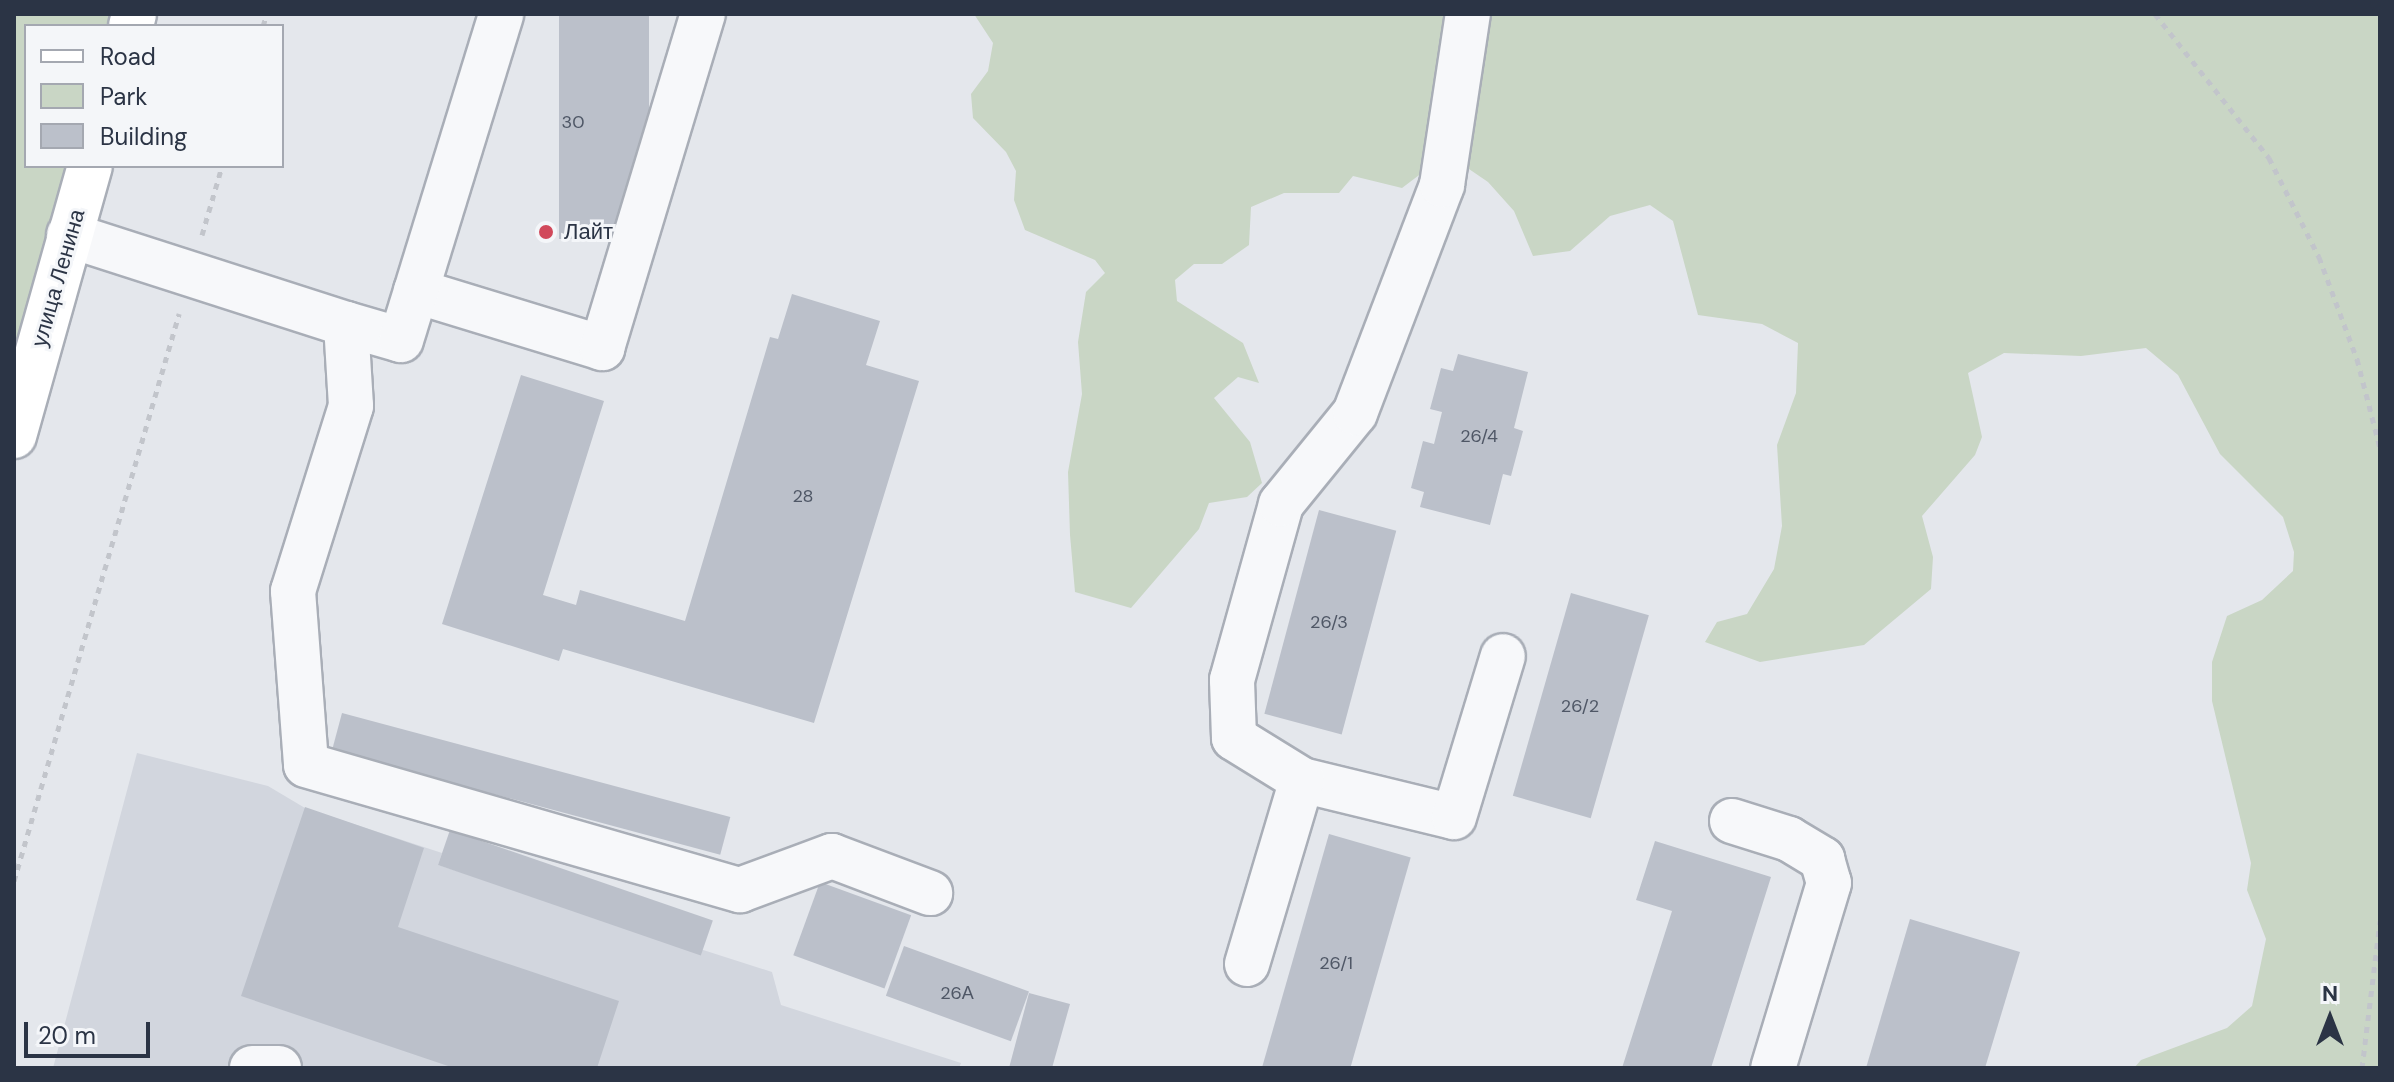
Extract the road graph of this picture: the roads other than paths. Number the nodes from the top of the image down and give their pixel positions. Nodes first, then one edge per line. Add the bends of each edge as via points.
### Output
1 (501, 14) edge
2 (703, 14) edge
3 (1468, 14) edge
4 (89, 168) edge
5 (69, 235) junction
6 (416, 291) junction
7 (346, 324) junction
8 (14, 436) edge
9 (1503, 656) dead end
10 (1302, 780) junction
11 (1732, 821) dead end
12 (930, 893) dead end
13 (1247, 964) dead end
14 (252, 1068) edge
15 (279, 1068) edge
16 (1773, 1068) edge

1 - 6 lane
2 - 6 lane via 602,348
3 - 10 lane via 1442,185 1355,413 1281,504 1232,680 1234,738
4 - 5 main road, улица Ленина
5 - 7 lane
5 - 8 main road, улица Ленина
6 - 7 lane via 401,340
7 - 12 lane via 351,406 293,591 306,765 740,890 832,856
9 - 10 lane via 1454,817
10 - 13 lane
11 - 16 lane via 1789,839 1822,859 1829,883
14 - 15 lane

